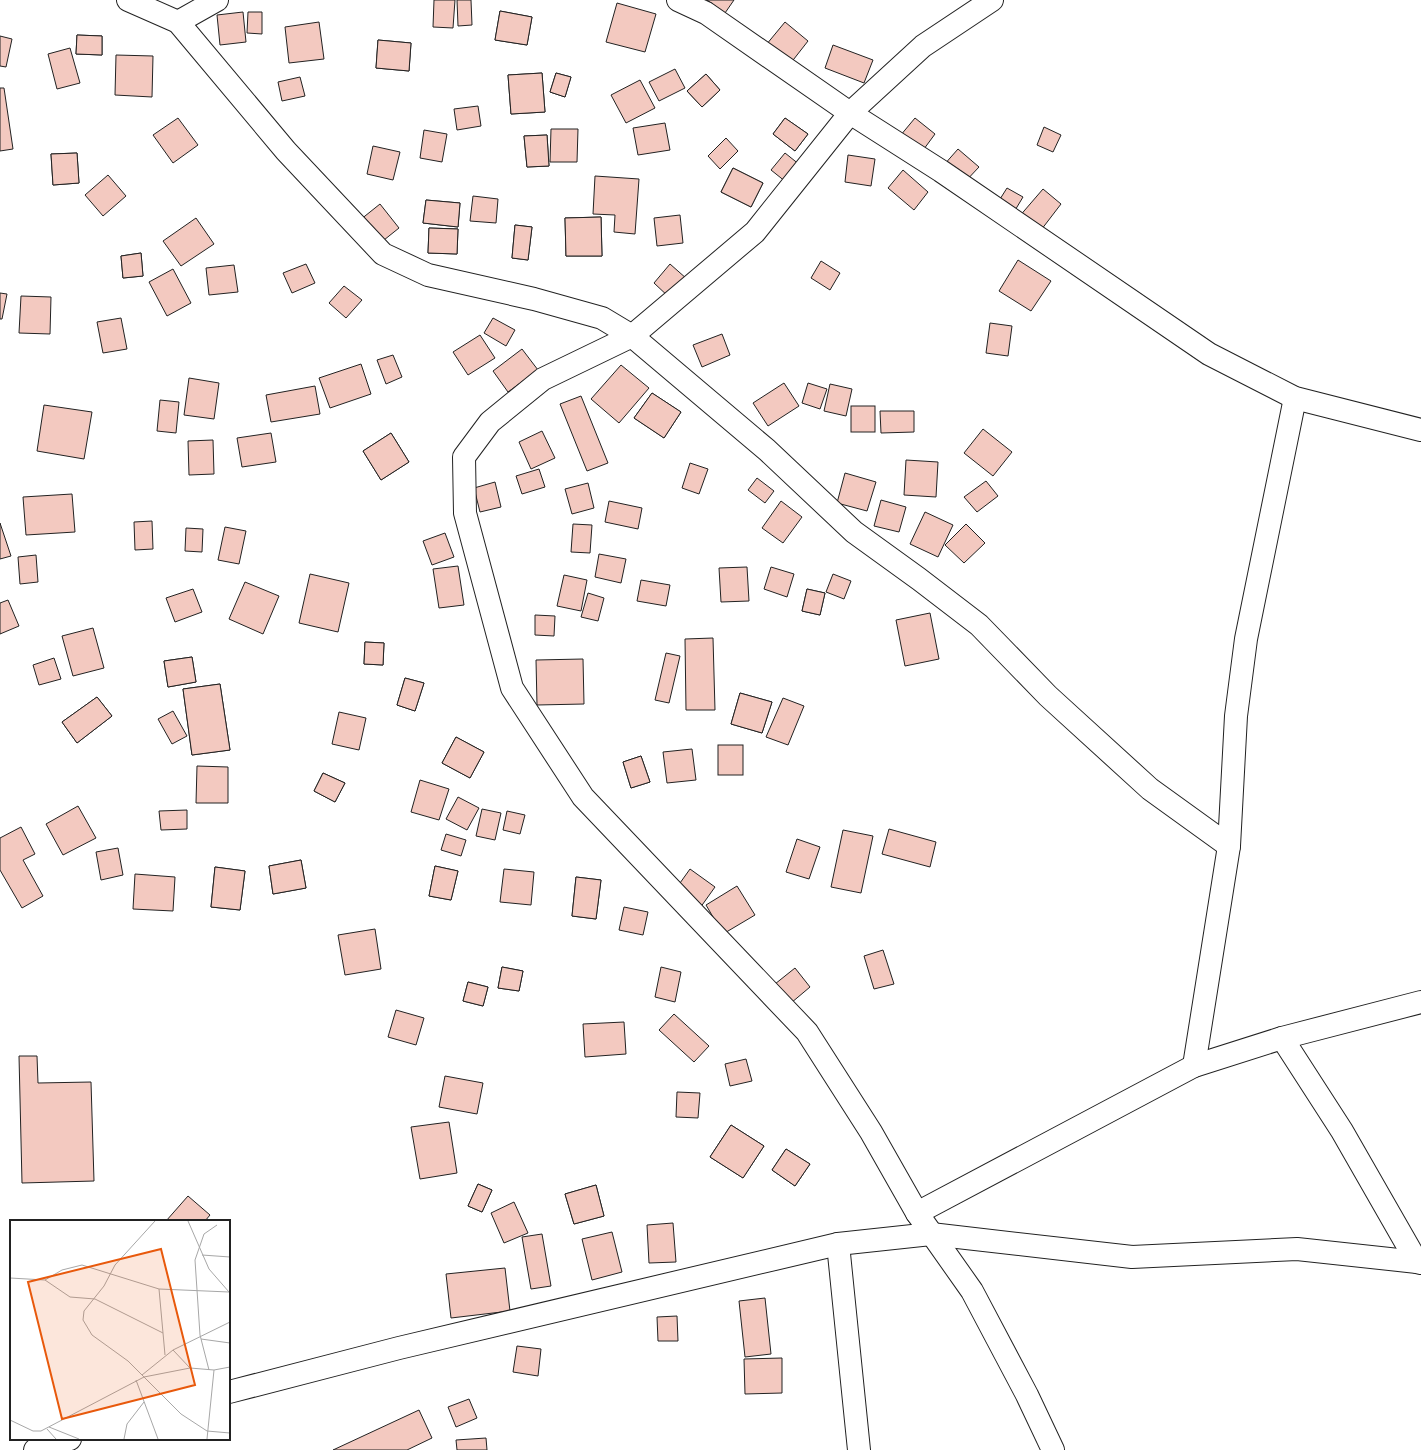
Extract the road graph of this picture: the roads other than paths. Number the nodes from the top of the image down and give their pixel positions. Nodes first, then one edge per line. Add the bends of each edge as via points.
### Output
1 (128, 0) edge
2 (217, 0) edge
3 (678, 0) edge
4 (992, 0) edge
5 (178, 22) junction
6 (850, 113) junction
7 (632, 336) junction
8 (1295, 398) junction
9 (1421, 430) edge
10 (1229, 846) junction
11 (1421, 1002) edge
12 (1282, 1038) junction
13 (1194, 1066) junction
14 (917, 1213) junction
15 (931, 1234) junction
16 (838, 1244) junction
17 (1419, 1262) edge
18 (230, 1392) edge
19 (67, 1440) edge
20 (35, 1450) edge
21 (860, 1450) edge
22 (1053, 1450) edge

1 - 5 street
2 - 5 street
3 - 6 street via 706,13
4 - 6 street via 923,46
5 - 7 street via 286,151 383,254 428,275 534,299 602,318
6 - 7 street via 755,232
6 - 8 street via 941,171 1209,354
7 - 10 street via 767,450 854,532 979,625 1048,696 1150,789
7 - 14 street via 543,380 490,422 464,457 465,513 512,688 583,797 807,1032 872,1132
8 - 9 street
8 - 10 street via 1246,639 1236,716
10 - 13 street
11 - 12 street
12 - 13 street
12 - 17 street via 1342,1131
13 - 14 street
14 - 15 street
15 - 16 street
15 - 17 street via 1132,1257 1297,1249
15 - 22 street via 972,1291
16 - 18 street via 399,1348
16 - 21 street
19 - 20 street

